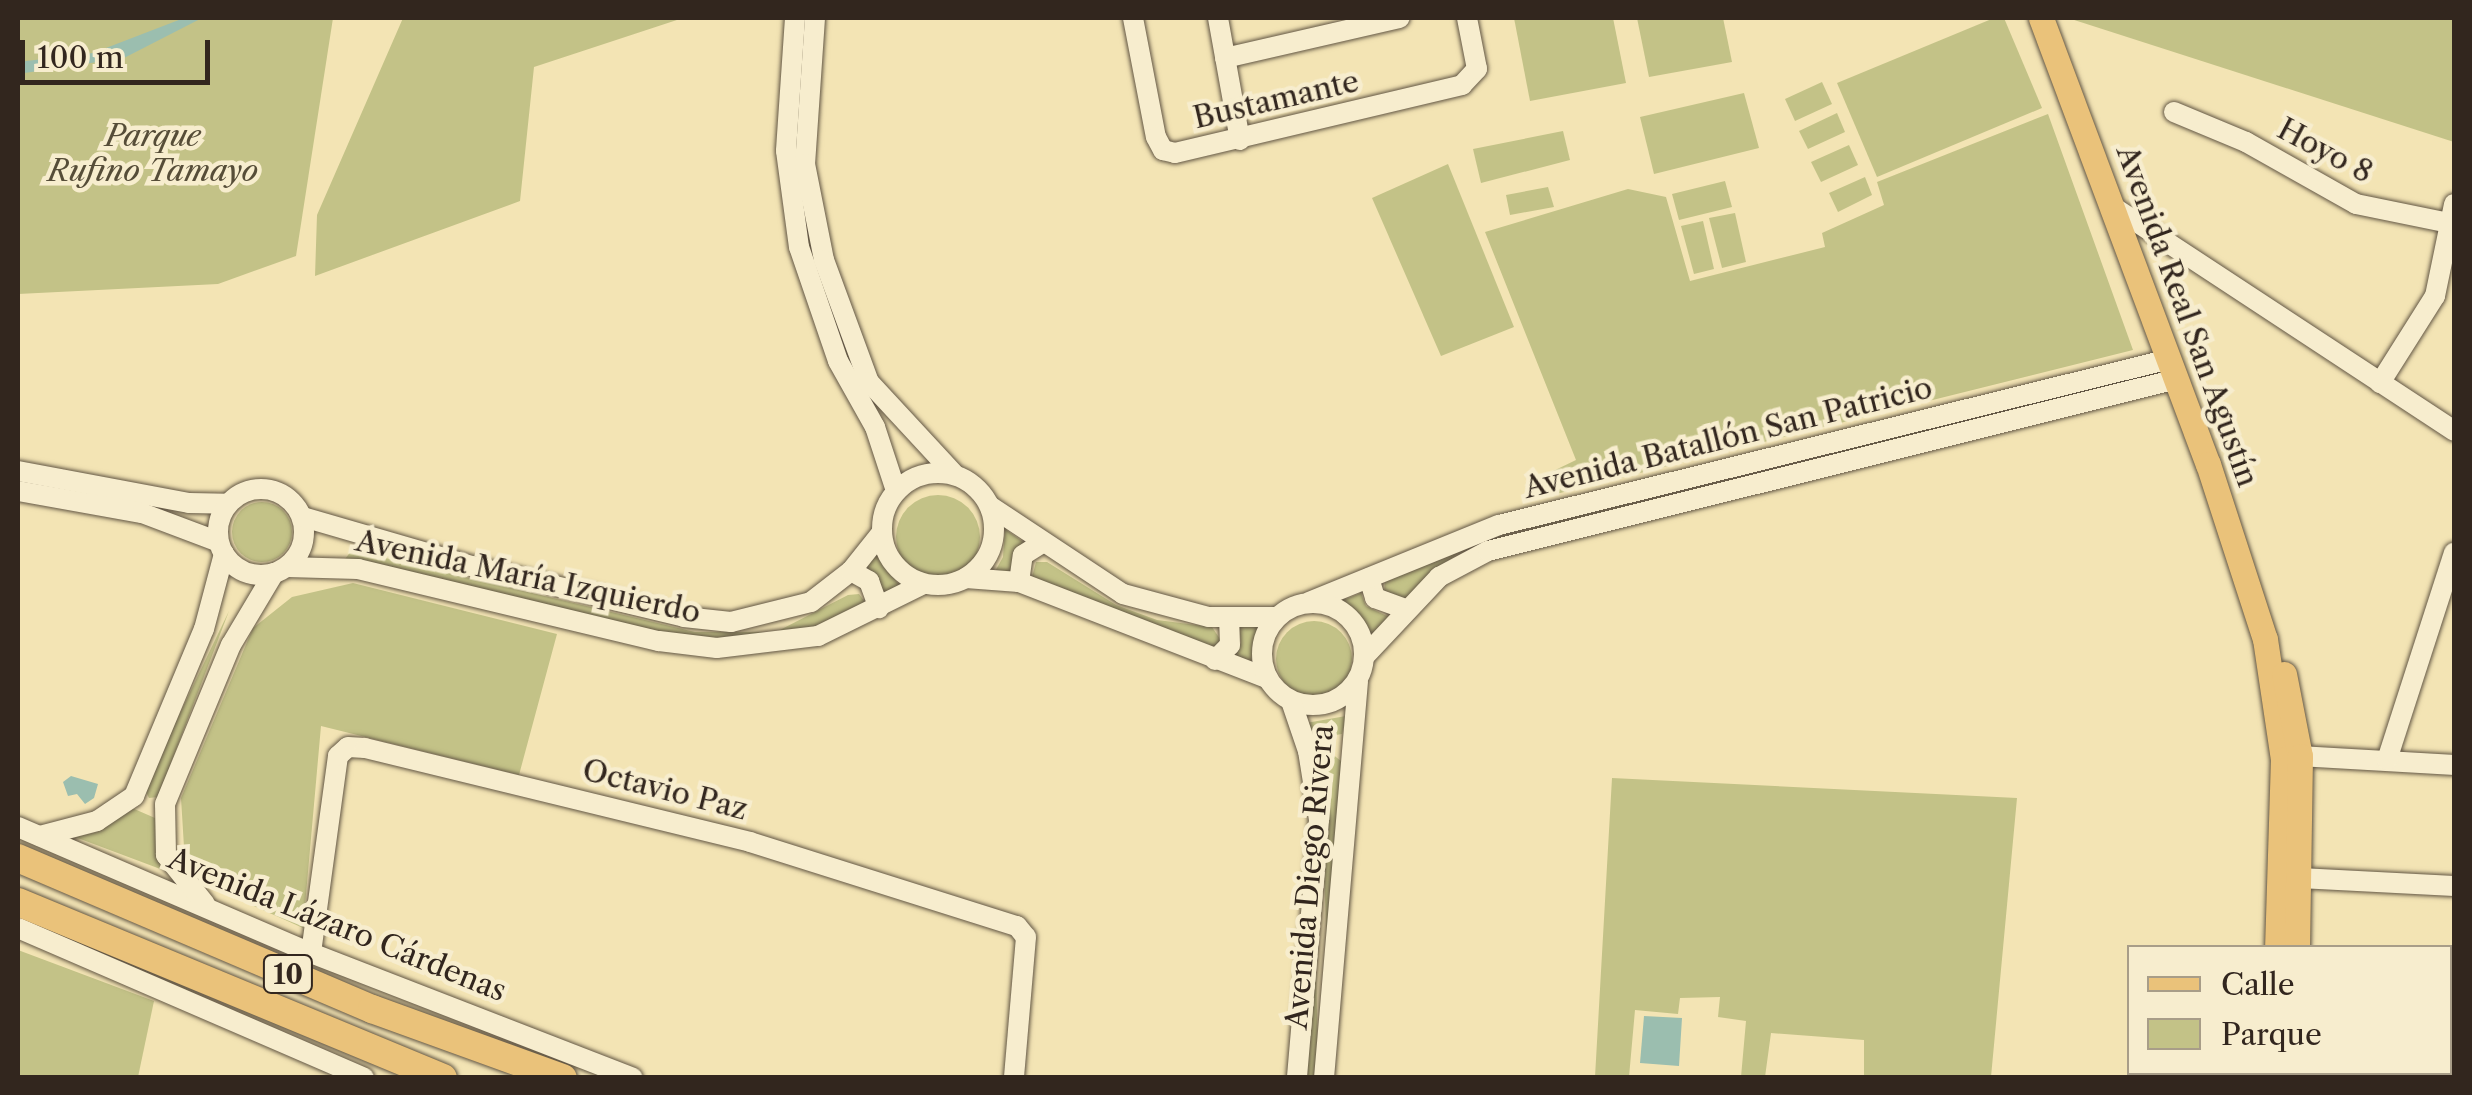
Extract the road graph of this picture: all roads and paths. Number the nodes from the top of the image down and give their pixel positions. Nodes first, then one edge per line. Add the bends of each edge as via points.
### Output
1 (795, 18) edge
2 (815, 18) edge
3 (1134, 18) edge
4 (1218, 18) edge
5 (1399, 18) edge
6 (1467, 18) edge
7 (2040, 18) edge
8 (1225, 58) junction
9 (2174, 112) dead end
10 (1240, 140) junction
11 (2112, 206) junction
12 (2454, 217) edge
13 (2174, 369) junction
14 (2380, 383) junction
15 (2454, 431) edge
16 (913, 433) junction
17 (884, 448) junction
18 (18, 471) edge
19 (956, 475) junction
20 (18, 491) edge
21 (896, 491) junction
22 (228, 504) junction
23 (990, 506) junction
24 (302, 517) junction
25 (882, 532) junction
26 (341, 533) junction
27 (1042, 543) junction
28 (222, 548) junction
29 (2454, 554) edge
30 (335, 565) junction
31 (280, 570) junction
32 (852, 571) junction
33 (966, 578) junction
34 (1369, 578) junction
35 (2450, 580) edge
36 (1018, 582) junction
37 (923, 584) junction
38 (215, 598) junction
39 (1310, 602) junction
40 (879, 608) junction
41 (1405, 609) junction
42 (248, 611) junction
43 (1276, 617) junction
44 (1230, 619) junction
45 (2265, 639) junction
46 (1364, 657) junction
47 (1216, 660) junction
48 (1267, 678) junction
49 (1358, 681) junction
50 (1291, 701) junction
51 (2300, 756) junction
52 (2387, 760) junction
53 (2454, 764) edge
54 (134, 796) junction
55 (165, 804) junction
56 (18, 827) edge
57 (40, 836) junction
58 (18, 858) edge
59 (2300, 878) junction
60 (2454, 886) edge
61 (18, 902) edge
62 (214, 913) junction
63 (18, 928) edge
64 (2277, 945) edge
65 (2296, 945) edge
66 (312, 953) junction
67 (364, 1078) edge
68 (443, 1078) edge
69 (563, 1078) edge
70 (634, 1078) edge
71 (1014, 1078) edge
72 (1297, 1078) edge
73 (1324, 1078) edge

1 - 17 street via 786,151 799,247 838,361
2 - 16 street via 804,128 814,226 858,361
3 - 10 street, Bustamante via 1163,150
4 - 8 street
5 - 8 street
6 - 10 street, Bustamante via 1476,63 1469,81
7 - 11 main road, Avenida Real San Agustín
8 - 10 street
9 - 12 street, Hoyo 8 via 2246,142 2356,204
11 - 13 main road, Avenida Real San Agustín
11 - 14 street
12 - 14 street via 2435,296
13 - 34 street, Avenida Batallón San Patricio via 1499,525
13 - 41 street, Avenida Batallón San Patricio via 1525,539 1462,562
13 - 45 main road, Avenida Real San Agustín
14 - 15 street
16 - 17 street
16 - 19 street
17 - 21 street
18 - 22 street via 189,503
19 - 21 street via 923,475
19 - 23 street
20 - 28 street via 154,516
21 - 25 street
22 - 24 street via 260,488 293,502
22 - 28 street
23 - 27 street
23 - 33 street via 991,542
24 - 26 street, Avenida María Izquierdo
24 - 31 street via 305,536
25 - 32 street, Avenida María Izquierdo
25 - 37 street via 896,567
26 - 30 street
26 - 32 street, Avenida María Izquierdo via 702,620 792,611
27 - 36 street via 1023,555
27 - 44 street via 1123,594 1175,612
28 - 31 street via 255,574
28 - 38 street
29 - 35 street
30 - 31 street, Avenida María Izquierdo
30 - 40 street, Avenida María Izquierdo via 697,647 784,644
31 - 42 street
32 - 40 street via 869,581
33 - 36 street
33 - 37 street
34 - 39 street, Avenida Batallón San Patricio
34 - 41 street via 1375,598
35 - 52 street
36 - 47 street
37 - 40 street, Avenida María Izquierdo
38 - 42 street
38 - 54 street
39 - 43 street
39 - 46 street via 1345,614 1356,626
41 - 46 street, Avenida Batallón San Patricio
42 - 55 street
43 - 44 street
43 - 48 street via 1263,648
44 - 47 street via 1230,645
45 - 51 main road, Avenida Real San Agustín via 2288,689
45 - 64 main road, Avenida Real San Agustín via 2282,760
46 - 49 street
47 - 48 street
48 - 50 street
49 - 50 street via 1324,704
49 - 73 street, Avenida Diego Rivera
50 - 72 street, Avenida Diego Rivera via 1308,751 1318,820
51 - 52 street
51 - 59 main road, Avenida Real San Agustín
52 - 53 street
54 - 55 street via 148,808
54 - 57 street via 96,822
55 - 62 street via 166,855
56 - 57 street, Avenida Lázaro Cárdenas
57 - 62 street, Avenida Lázaro Cárdenas
58 - 69 highway, Avenida Lázaro Cárdenas / 10 via 372,1009
59 - 60 street
59 - 65 main road, Avenida Real San Agustín
61 - 68 highway, 10
62 - 66 street, Avenida Lázaro Cárdenas
63 - 67 street
66 - 70 street, Avenida Lázaro Cárdenas
66 - 71 street, Octavio Paz via 338,756 348,747 365,748 750,842 1018,926 1026,937

